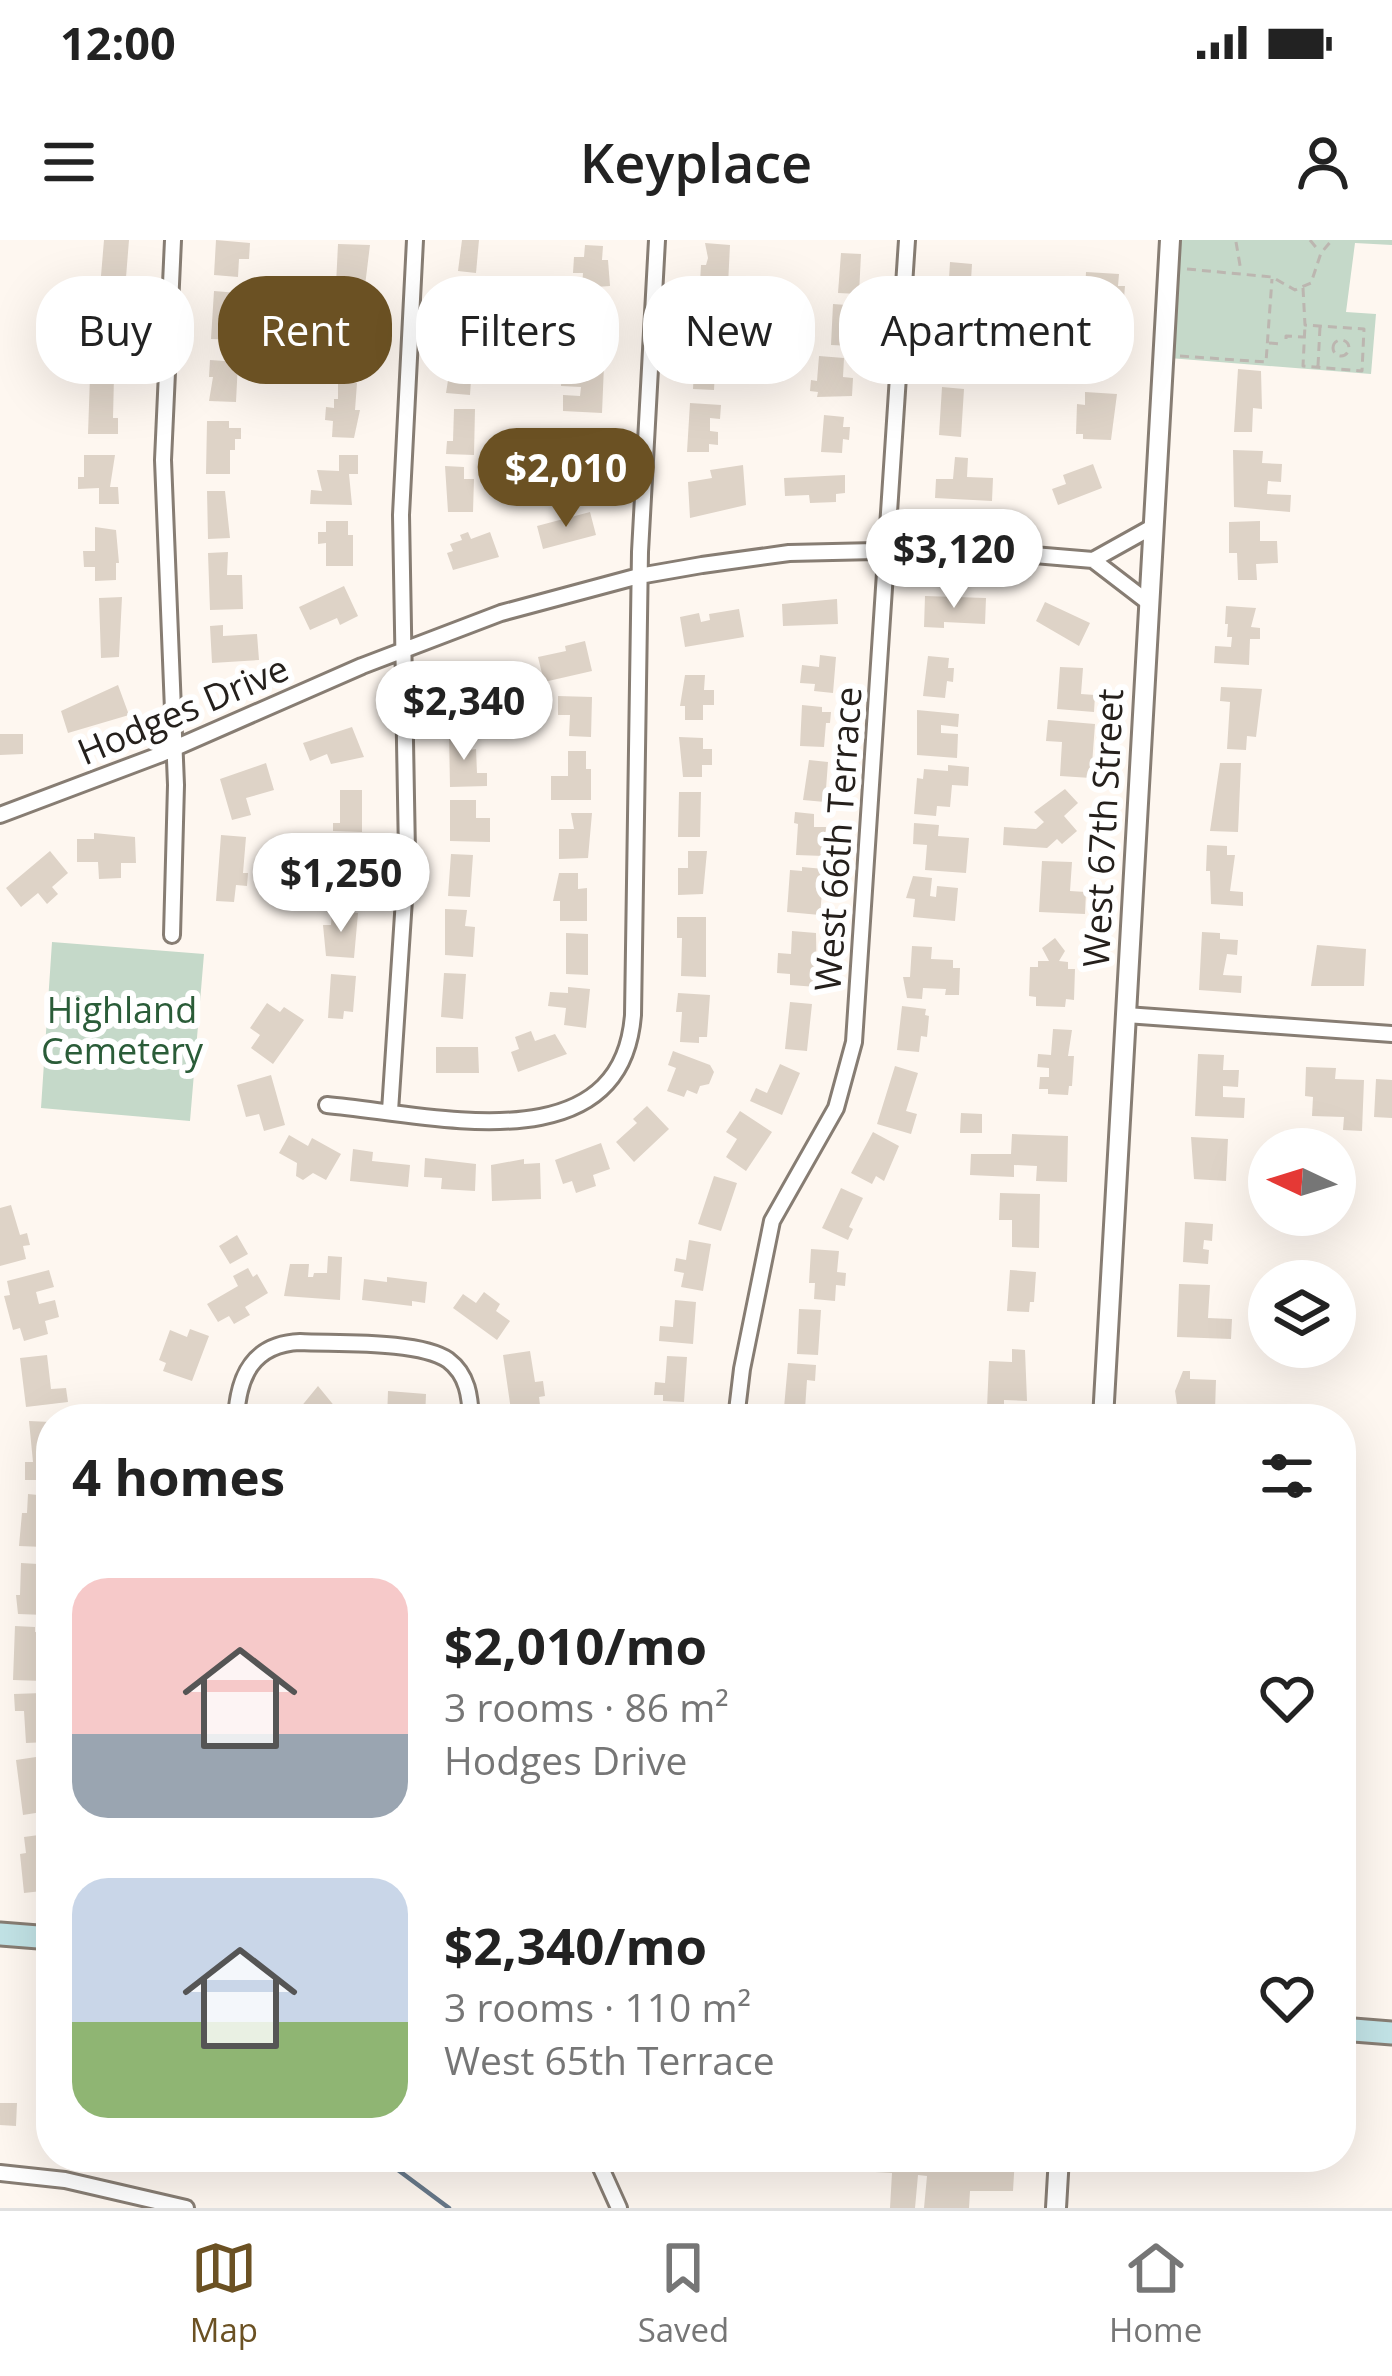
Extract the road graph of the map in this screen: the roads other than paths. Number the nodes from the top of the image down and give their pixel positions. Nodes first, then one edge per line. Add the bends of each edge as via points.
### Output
1 (173, 240) edge
2 (415, 240) edge
3 (657, 240) edge
4 (907, 240) edge
5 (1170, 240) edge
6 (1154, 526) junction
7 (887, 548) junction
8 (1093, 560) junction
9 (639, 576) junction
10 (1149, 603) junction
11 (402, 651) junction
12 (174, 748) junction
13 (23, 807) junction
14 (0, 814) edge
15 (0, 828) edge
16 (172, 935) dead end
17 (1126, 1015) junction
18 (1392, 1034) edge
19 (327, 1105) dead end
20 (390, 1111) junction
21 (238, 1404) edge
22 (470, 1404) edge
23 (738, 1404) edge
24 (1103, 1404) edge
25 (0, 1934) edge
26 (36, 1937) edge
27 (1356, 2030) edge
28 (1392, 2033) edge
29 (603, 2172) edge
30 (1058, 2172) edge
31 (0, 2173) edge
32 (186, 2208) edge
33 (619, 2208) edge
34 (1056, 2208) edge

1 - 12 street via 164,460
2 - 11 street via 400,515
3 - 9 street
4 - 7 street, West 66th Terrace
5 - 6 street, West 67th Street via 1173,346
6 - 8 street
6 - 10 street, West 67th Street
7 - 8 street, Hodges Drive
7 - 9 street, Hodges Drive via 789,553
7 - 23 street, West 66th Terrace via 854,1042 836,1108 772,1221
8 - 10 street
9 - 11 street, Hodges Drive via 501,613
9 - 20 street via 633,1016 621,1068 590,1101 548,1118
10 - 17 street, West 67th Street
11 - 12 street, Hodges Drive
11 - 20 street via 406,854
12 - 13 street, Hodges Drive
12 - 16 street
13 - 14 street, Hodges Drive
13 - 15 street
17 - 18 street
17 - 24 street, West 67th Street
19 - 20 street
21 - 22 street via 243,1372 282,1342 422,1350 448,1360 464,1378
25 - 26 main road
27 - 28 main road
29 - 33 street
30 - 34 street
31 - 32 street

